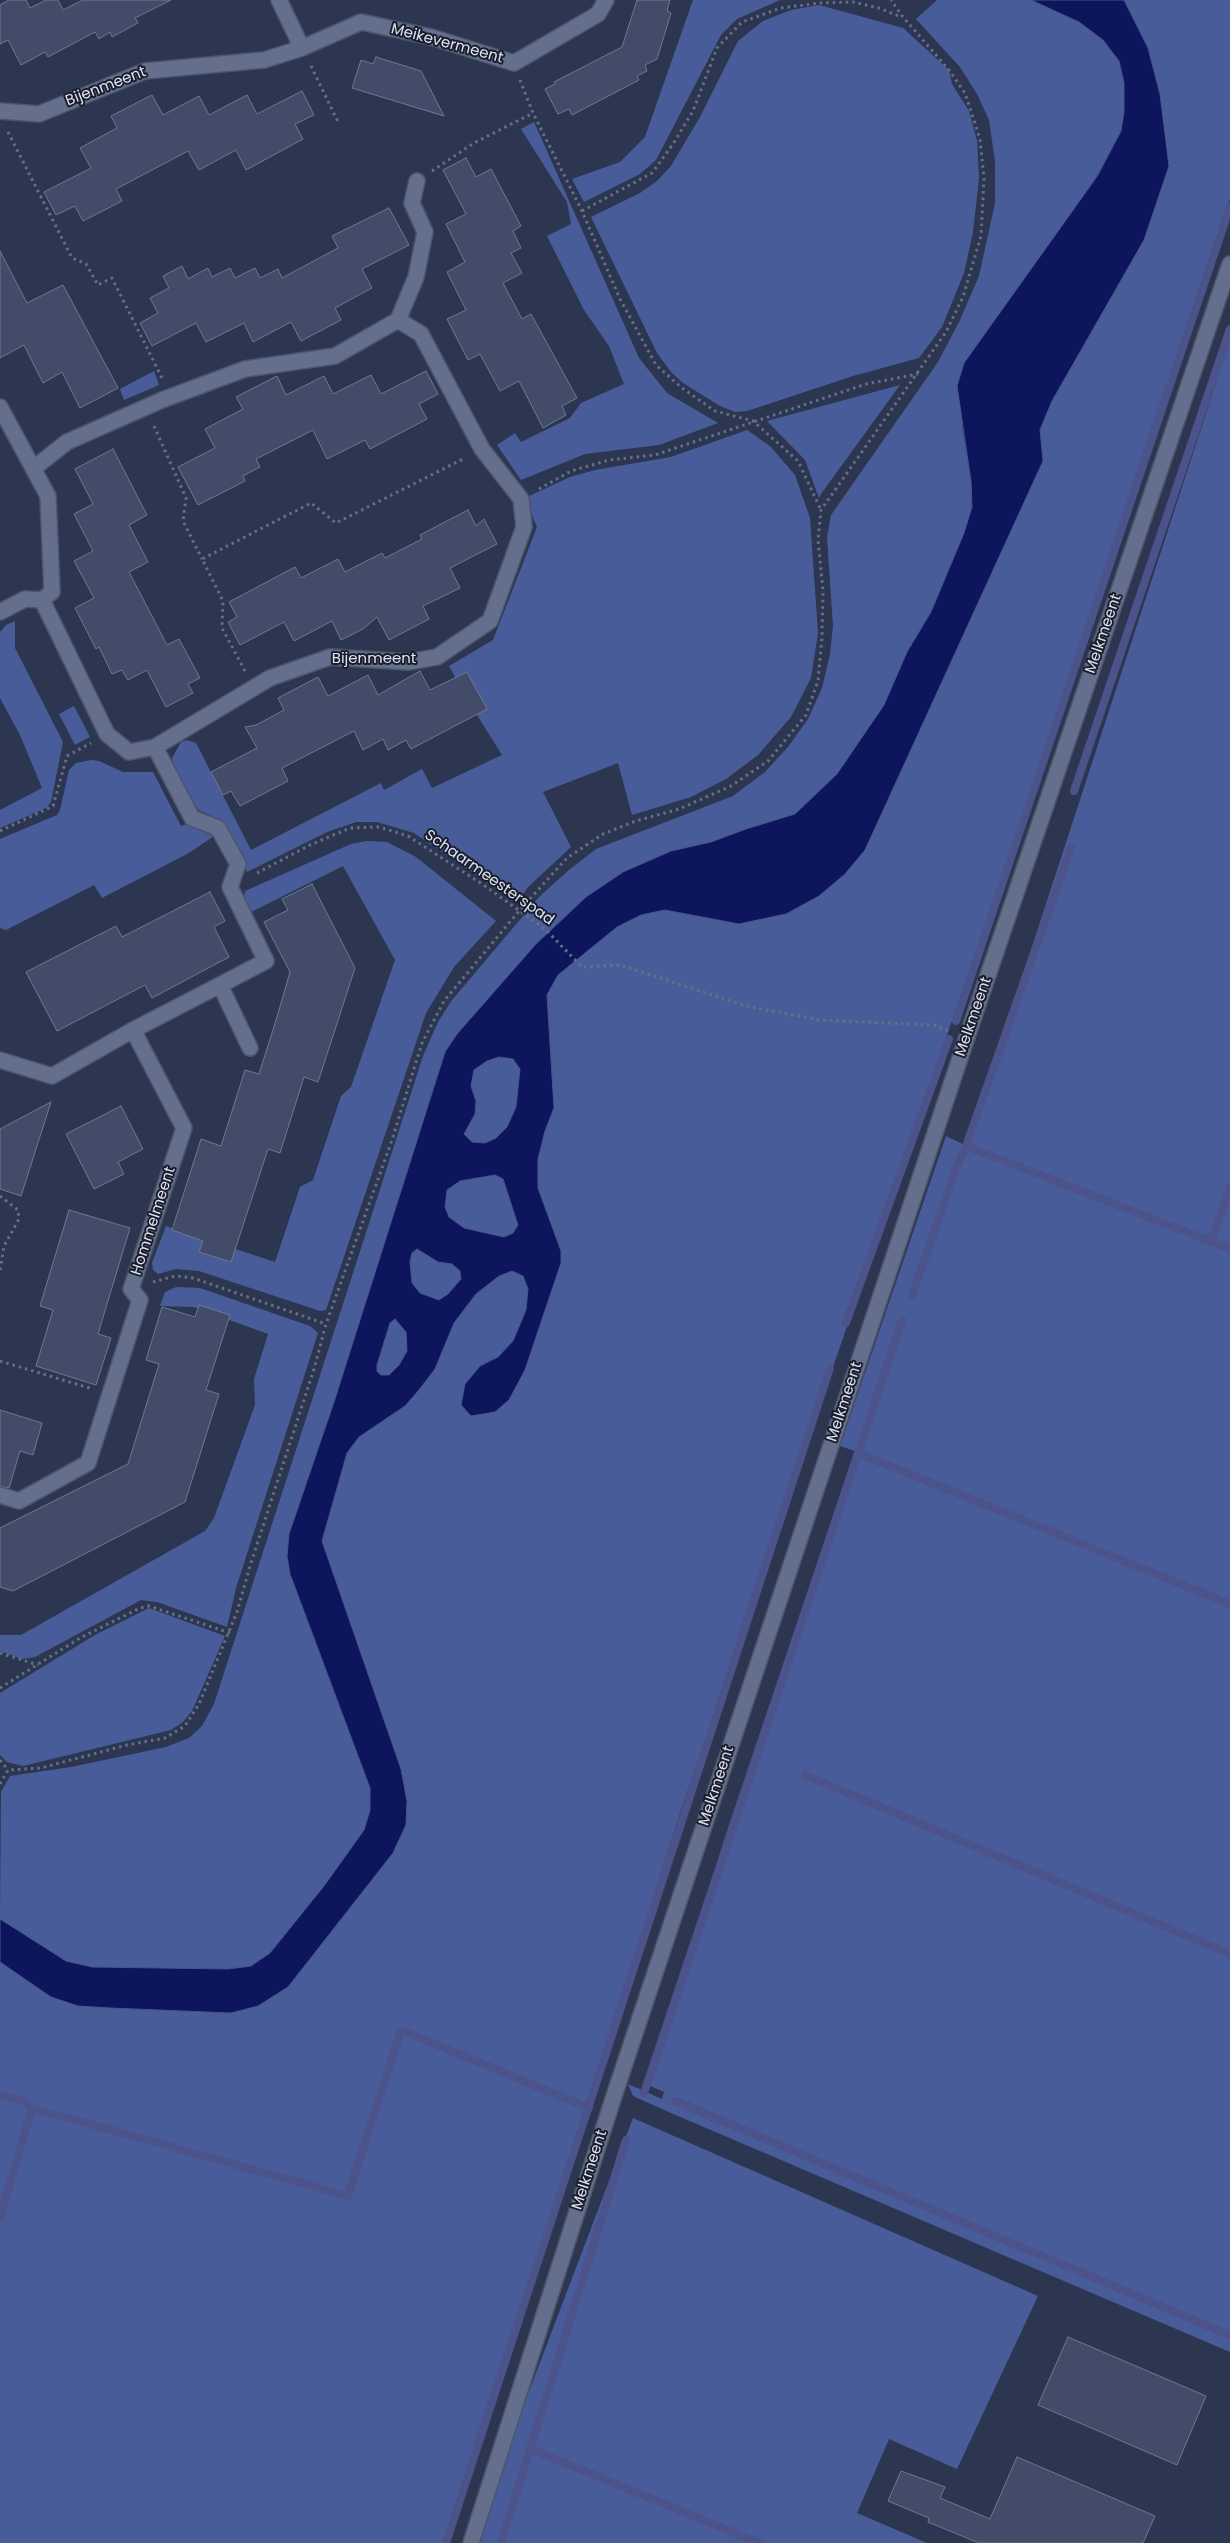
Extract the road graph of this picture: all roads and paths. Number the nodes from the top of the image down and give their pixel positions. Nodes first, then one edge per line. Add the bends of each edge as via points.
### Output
1 (279, 0) edge
2 (606, 0) edge
3 (891, 0) edge
4 (903, 18) junction
5 (302, 48) junction
6 (514, 63) junction
7 (533, 113) junction
8 (2, 118) edge
9 (338, 122) dead end
10 (417, 182) joint
11 (582, 211) junction
12 (1230, 264) edge
13 (1227, 282) edge
14 (398, 320) junction
15 (919, 374) junction
16 (171, 396) junction
17 (0, 407) edge
18 (146, 407) junction
19 (752, 421) junction
20 (482, 449) junction
21 (34, 468) junction
22 (521, 499) junction
23 (821, 510) junction
24 (202, 559) junction
25 (42, 600) junction
26 (0, 612) edge
27 (254, 687) junction
28 (107, 734) junction
29 (155, 747) junction
30 (0, 831) edge
31 (230, 887) junction
32 (518, 911) junction
33 (220, 985) junction
34 (133, 1030) junction
35 (967, 1037) junction
36 (250, 1048) dead end
37 (0, 1060) edge
38 (0, 1196) edge
39 (2, 1246) edge
40 (0, 1271) edge
41 (131, 1289) junction
42 (326, 1324) junction
43 (0, 1362) edge
44 (110, 1394) junction
45 (0, 1495) edge
46 (230, 1633) junction
47 (0, 1653) edge
48 (39, 1665) junction
49 (0, 1688) edge
50 (0, 1760) edge
51 (8, 1770) junction
52 (0, 1784) edge
53 (471, 2543) edge

1 - 5 street
2 - 6 street, Meikevermeent via 598,14
3 - 4 path
4 - 11 path via 879,8 844,2 781,8 742,22 717,48 693,111 652,173
4 - 15 path via 965,93 980,139 984,179 981,236 963,297 946,332
5 - 6 street, Meikevermeent via 361,22 431,38
5 - 8 street, Bijenmeent via 264,60 145,70 39,114
5 - 9 path
6 - 7 path
7 - 10 path via 474,143
7 - 11 path
8 - 16 path via 72,258 86,264 98,285 112,278
10 - 14 street via 412,203 425,232 416,277
11 - 19 path via 620,299 656,365 715,411
12 - 13 street, Melkmeent
13 - 35 street, Melkmeent
14 - 16 street via 335,356 245,369
14 - 20 street via 421,334
15 - 19 path via 866,384
15 - 23 path
16 - 18 street
17 - 21 street
18 - 21 street via 67,442
18 - 24 path via 186,498 184,521
19 - 22 path via 655,455 609,460 571,470
19 - 23 path via 798,461
20 - 22 street
20 - 24 path via 336,523 312,503
21 - 25 street via 48,496 52,592
22 - 27 street, Bijenmeent via 524,527 490,621 437,657 409,662 330,657
23 - 32 path via 818,540 823,592 822,637 818,681 806,715 768,761 731,786 679,809 603,834 549,877
24 - 27 path via 222,601 222,628
25 - 26 street via 25,599
25 - 28 street, Bijenmeent
27 - 29 street, Bijenmeent
28 - 29 street, Bijenmeent via 129,752
28 - 30 path via 67,756 53,806
29 - 31 street via 192,818 218,828 238,864
31 - 32 path, Schaarmeesterspad via 334,834 350,828 379,827 423,844
31 - 33 street via 266,961
32 - 35 path, Schaarmeesterspad via 545,929 582,967 620,965 746,1006 820,1020 934,1025
32 - 42 path via 444,1000 422,1043 392,1140
33 - 34 street
33 - 36 street
34 - 37 street via 52,1076
34 - 41 street, Hommelmeent via 184,1128
35 - 53 street, Melkmeent via 613,2099
38 - 39 path via 18,1210 19,1219
39 - 40 path
41 - 42 path via 175,1276 193,1278
41 - 44 street, Hommelmeent via 140,1300
42 - 46 path
43 - 44 path
44 - 45 street, Hommelmeent via 88,1462 19,1501
46 - 48 path via 149,1606 80,1638
46 - 51 path via 199,1704 185,1726 165,1738 41,1768
47 - 48 path
48 - 49 path
50 - 51 path
51 - 52 path

